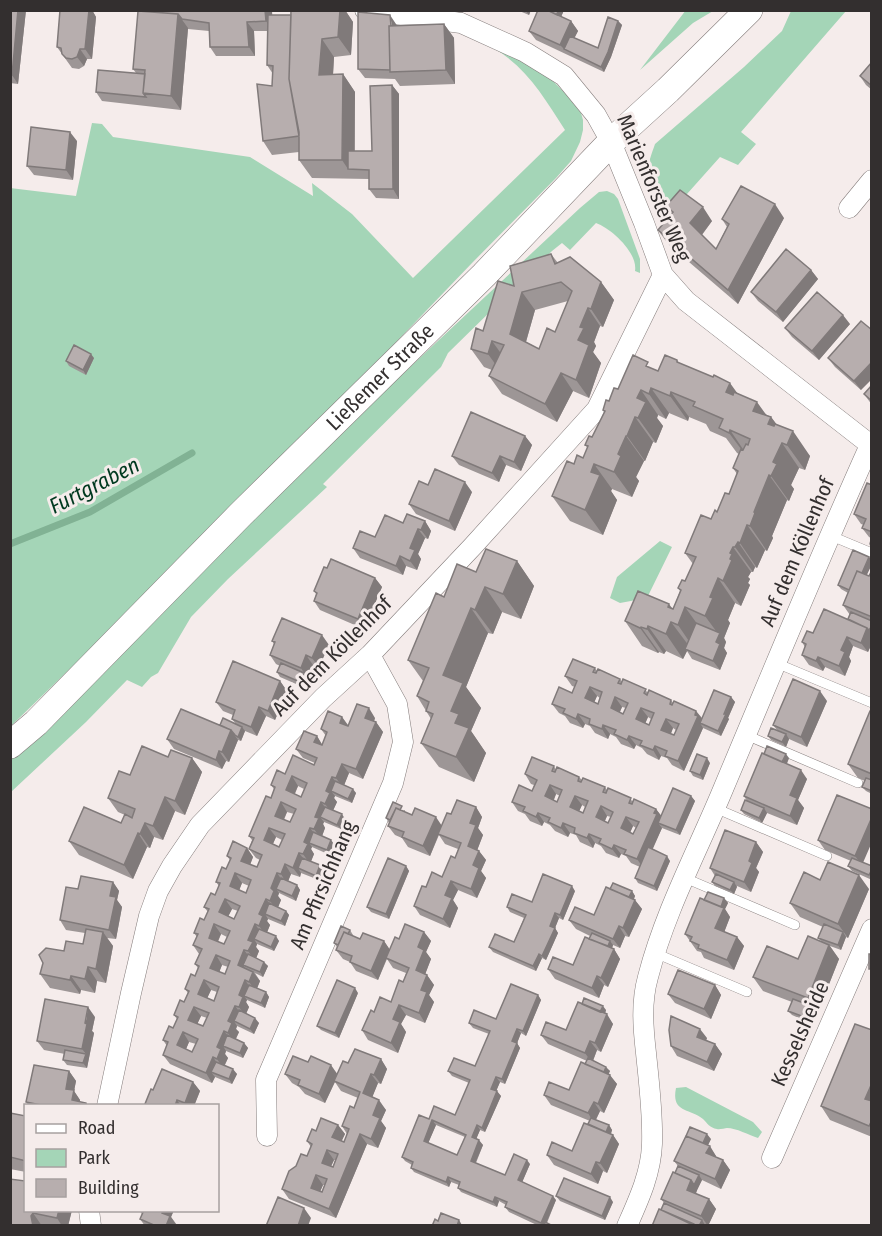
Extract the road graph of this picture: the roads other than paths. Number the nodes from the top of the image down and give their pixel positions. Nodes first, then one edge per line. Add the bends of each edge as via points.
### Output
1 (365, 10) edge
2 (749, 10) edge
3 (611, 142) junction
4 (872, 180) edge
5 (849, 208) dead end
6 (663, 275) junction
7 (871, 445) edge
8 (829, 535) junction
9 (872, 553) edge
10 (370, 655) junction
11 (776, 663) junction
12 (872, 703) edge
13 (746, 735) junction
14 (10, 745) edge
15 (858, 783) edge
16 (715, 808) junction
17 (827, 856) edge
18 (684, 878) junction
19 (795, 925) dead end
20 (872, 929) edge
21 (655, 953) junction
22 (747, 992) dead end
23 (107, 1104) edge
24 (267, 1136) dead end
25 (772, 1158) dead end
26 (627, 1226) edge

1 - 3 street, Marienforster Weg via 461,23 525,52 564,76 597,115
2 - 3 street, Ließemer Straße
3 - 6 street, Marienforster Weg
3 - 14 street, Ließemer Straße via 484,275
4 - 5 street
6 - 7 street, Marienforster Weg via 686,301
6 - 10 street, Auf dem Köllenhof via 597,409
7 - 8 street, Auf dem Köllenhof
8 - 9 lane
8 - 11 street, Auf dem Köllenhof
10 - 23 street, Auf dem Köllenhof via 200,825 172,866 149,916
10 - 24 street, Am Pfirsichhang via 397,704 403,742 393,783 266,1080
11 - 12 lane
11 - 13 street, Auf dem Köllenhof
13 - 15 lane
13 - 16 street, Auf dem Köllenhof
16 - 17 lane
16 - 18 street, Auf dem Köllenhof
18 - 19 lane
18 - 21 street, Auf dem Köllenhof
20 - 25 street, Kesselsheide
21 - 22 lane
21 - 26 street, Auf dem Köllenhof via 643,1003 652,1146 646,1180

